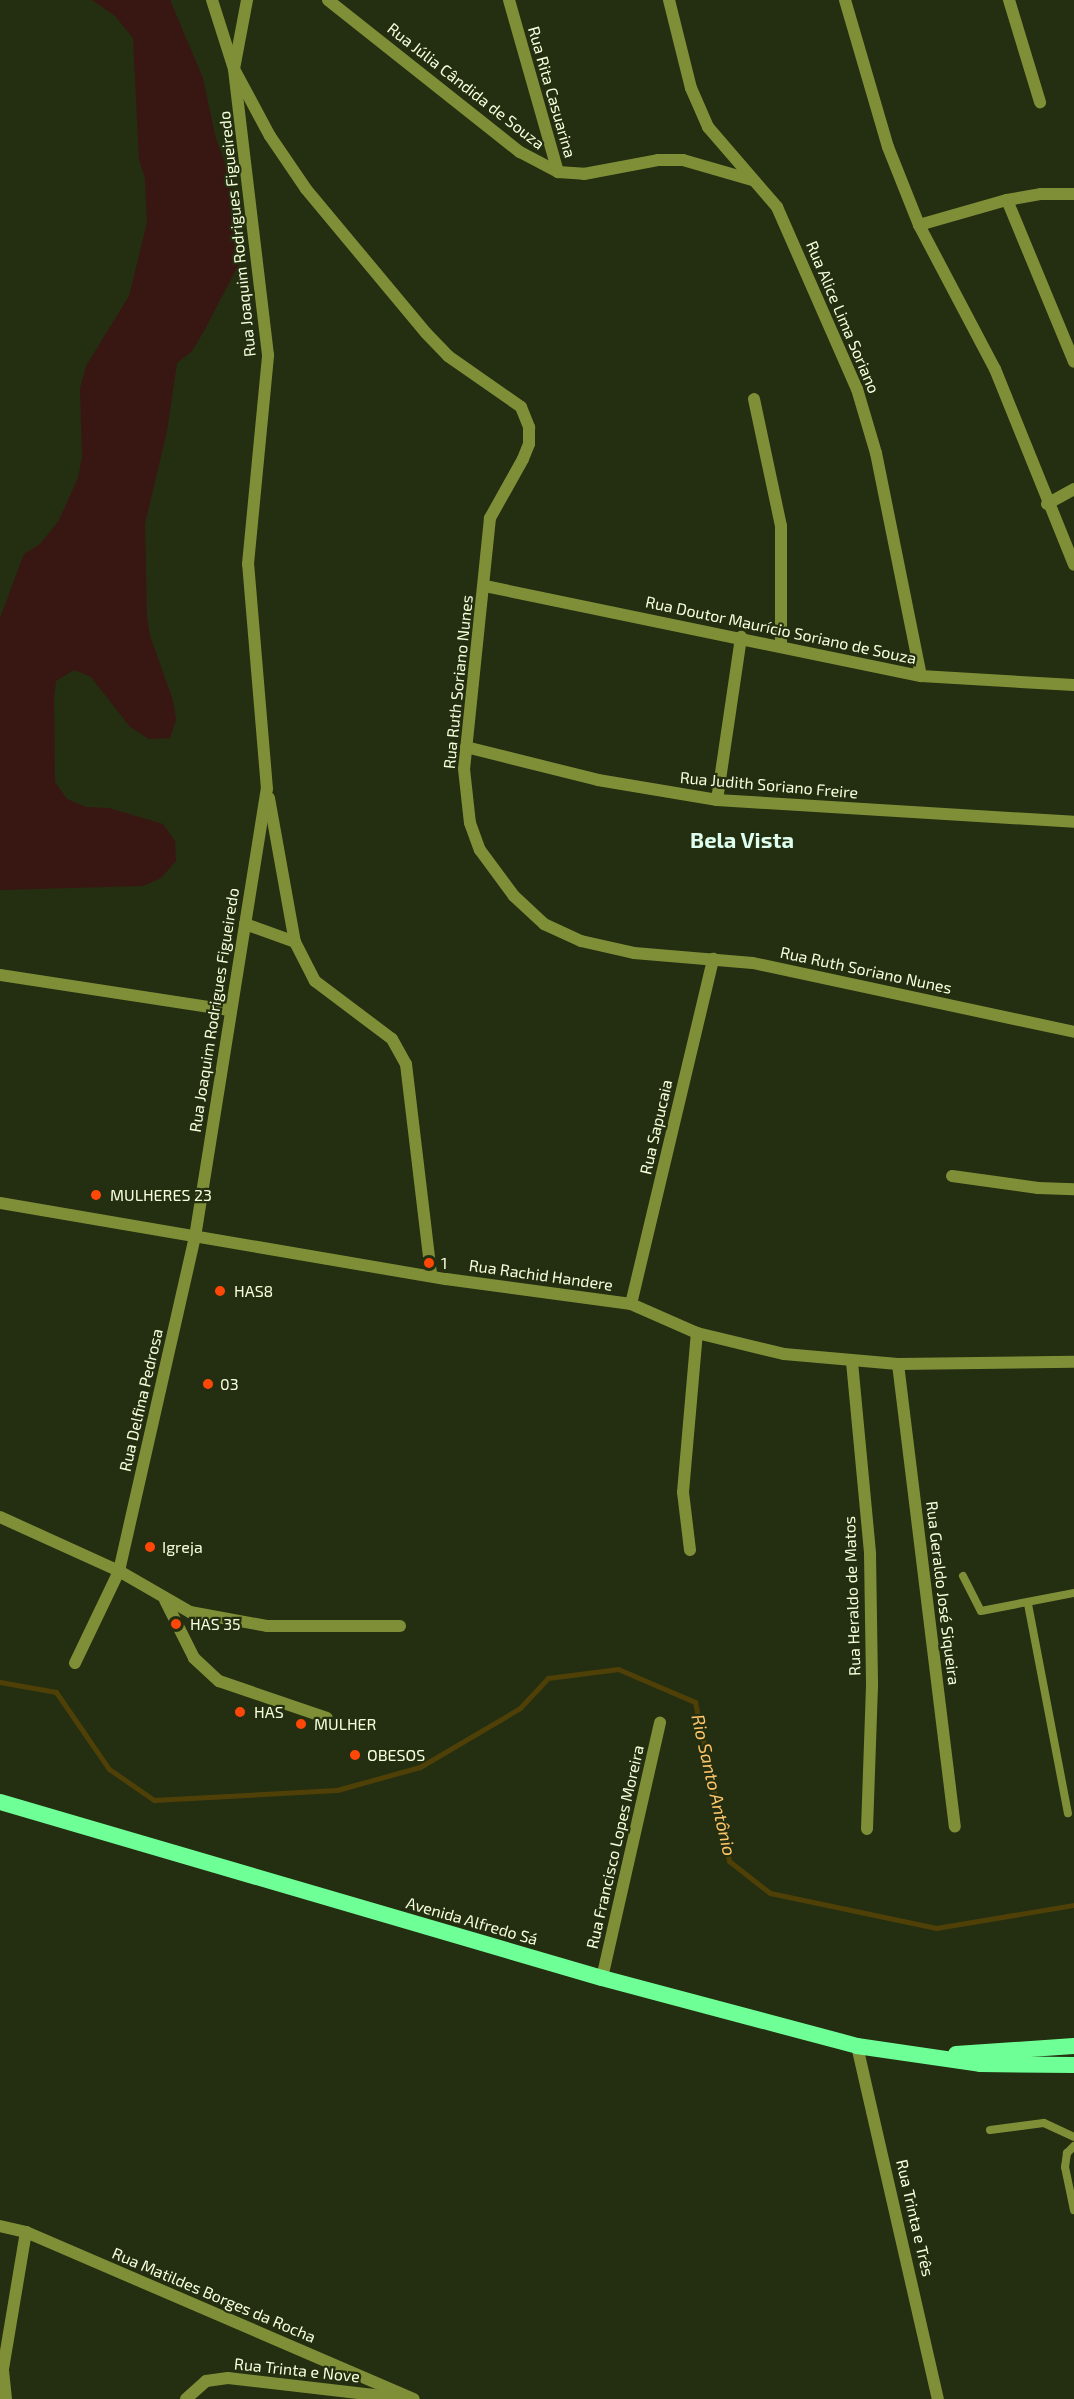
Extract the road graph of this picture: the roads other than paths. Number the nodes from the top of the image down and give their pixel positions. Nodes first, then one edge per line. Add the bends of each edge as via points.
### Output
1 (212, 0) edge
2 (247, 0) edge
3 (328, 0) edge
4 (509, 0) edge
5 (669, 0) edge
6 (845, 0) edge
7 (1009, 0) edge
8 (234, 69) junction
9 (1040, 102) dead end
10 (558, 172) junction
11 (756, 182) junction
12 (1074, 194) edge
13 (1006, 200) junction
14 (919, 225) junction
15 (1074, 362) edge
16 (754, 399) dead end
17 (1074, 489) edge
18 (1047, 504) junction
19 (1074, 565) edge
20 (485, 586) junction
21 (741, 637) junction
22 (781, 646) junction
23 (921, 676) junction
24 (1074, 686) edge
25 (466, 747) junction
26 (267, 789) junction
27 (717, 800) junction
28 (1074, 822) edge
29 (245, 924) junction
30 (295, 942) junction
31 (713, 959) junction
32 (0, 975) edge
33 (229, 1010) junction
34 (1074, 1032) edge
35 (952, 1176) dead end
36 (1074, 1189) edge
37 (0, 1203) edge
38 (195, 1237) junction
39 (431, 1274) junction
40 (632, 1304) junction
41 (697, 1334) junction
42 (852, 1362) junction
43 (1074, 1362) edge
44 (898, 1364) junction
45 (0, 1517) edge
46 (690, 1550) dead end
47 (119, 1571) junction
48 (963, 1576) dead end
49 (1074, 1593) edge
50 (165, 1600) junction
51 (1028, 1604) junction
52 (400, 1626) dead end
53 (75, 1663) dead end
54 (327, 1718) dead end
55 (660, 1723) dead end
56 (0, 1802) edge
57 (1068, 1813) dead end
58 (955, 1827) dead end
59 (867, 1829) dead end
60 (602, 1978) junction
61 (857, 2046) junction
62 (1074, 2046) edge
63 (938, 2056) junction
64 (1074, 2065) edge
65 (990, 2130) dead end
66 (1074, 2137) edge
67 (1074, 2146) edge
68 (1074, 2210) edge
69 (0, 2226) edge
70 (26, 2232) junction
71 (6, 2399) edge
72 (186, 2399) edge
73 (412, 2399) edge
74 (938, 2399) edge

1 - 8 street, Rua Ruth Soriano Nunes
2 - 8 street
3 - 10 street, Rua Júlia Cândida de Souza via 520,152
4 - 10 street, Rua Rita Casuarina
5 - 11 street, Rua Alice Lima Soriano via 691,88 708,127
6 - 14 street via 888,147
7 - 9 street
8 - 20 street, Rua Ruth Soriano Nunes via 270,136 306,189 426,333 448,356 521,406 529,427 529,444 490,518
8 - 26 street, Rua Joaquim Rodrigues Figueiredo via 268,355 248,564
10 - 11 street, Rua Rita Casuarina via 584,174 658,160 683,160
11 - 23 street, Rua Alice Lima Soriano via 777,207 857,389 876,453
12 - 13 street
13 - 14 street
13 - 15 street
14 - 18 street via 995,369
16 - 22 street via 781,526
17 - 18 street
18 - 19 street
20 - 21 street, Rua Doutor Maurício Soriano de Souza
20 - 25 street, Rua Ruth Soriano Nunes
21 - 22 street, Rua Doutor Maurício Soriano de Souza
21 - 27 street
22 - 23 street, Rua Doutor Maurício Soriano de Souza
23 - 24 street, Rua Doutor Maurício Soriano de Souza
25 - 27 street, Rua Judith Soriano Freire via 598,780
25 - 31 street, Rua Ruth Soriano Nunes via 465,799 480,850 514,896 544,924 581,941 634,953
26 - 29 street, Rua Joaquim Rodrigues Figueiredo
26 - 30 street, Rua Joaquim Rodrigues Figueiredo
27 - 28 street, Rua Judith Soriano Freire
29 - 30 street
29 - 33 street, Rua Joaquim Rodrigues Figueiredo
30 - 39 street, Rua Joaquim Rodrigues Figueiredo via 315,981 392,1039 406,1064
31 - 34 street, Rua Ruth Soriano Nunes via 837,979
31 - 40 street, Rua Sapucaia
32 - 33 street
33 - 38 street, Rua Joaquim Rodrigues Figueiredo
35 - 36 street
37 - 38 street, Rua Rachid Handere
38 - 39 street, Rua Rachid Handere
38 - 47 street, Rua Delfina Pedrosa
39 - 40 street, Rua Rachid Handere
40 - 41 street, Rua Rachid Handere
41 - 42 street, Rua Rachid Handere via 784,1354
41 - 46 street via 683,1481
42 - 44 street, Rua Rachid Handere
42 - 59 street, Rua Heraldo de Matos via 870,1554 872,1686
43 - 44 street, Rua Rachid Handere
44 - 58 street, Rua Geraldo José Siqueira
45 - 47 street
47 - 50 street
47 - 53 street, Rua Delfina Pedrosa
48 - 51 lane via 981,1611
49 - 51 lane
50 - 52 street via 190,1612 267,1626
50 - 54 street via 194,1658 219,1682
51 - 57 lane
55 - 60 street, Rua Francisco Lopes Moreira
56 - 60 highway, Avenida Alfredo Sá
60 - 61 highway, Avenida Alfredo Sá
61 - 63 highway, Avenida Alfredo Sá
61 - 74 street, Rua Trinta e Três
62 - 63 highway, Avenida Alfredo Sá
63 - 64 highway, Avenida Alfredo Sá via 980,2064
65 - 66 lane via 1044,2123
67 - 68 lane via 1067,2153 1065,2167
69 - 70 street, Rua Matildes Borges da Rocha
70 - 71 street via 3,2368
70 - 73 street, Rua Matildes Borges da Rocha
72 - 73 street, Rua Trinta e Nove via 206,2381 228,2378

